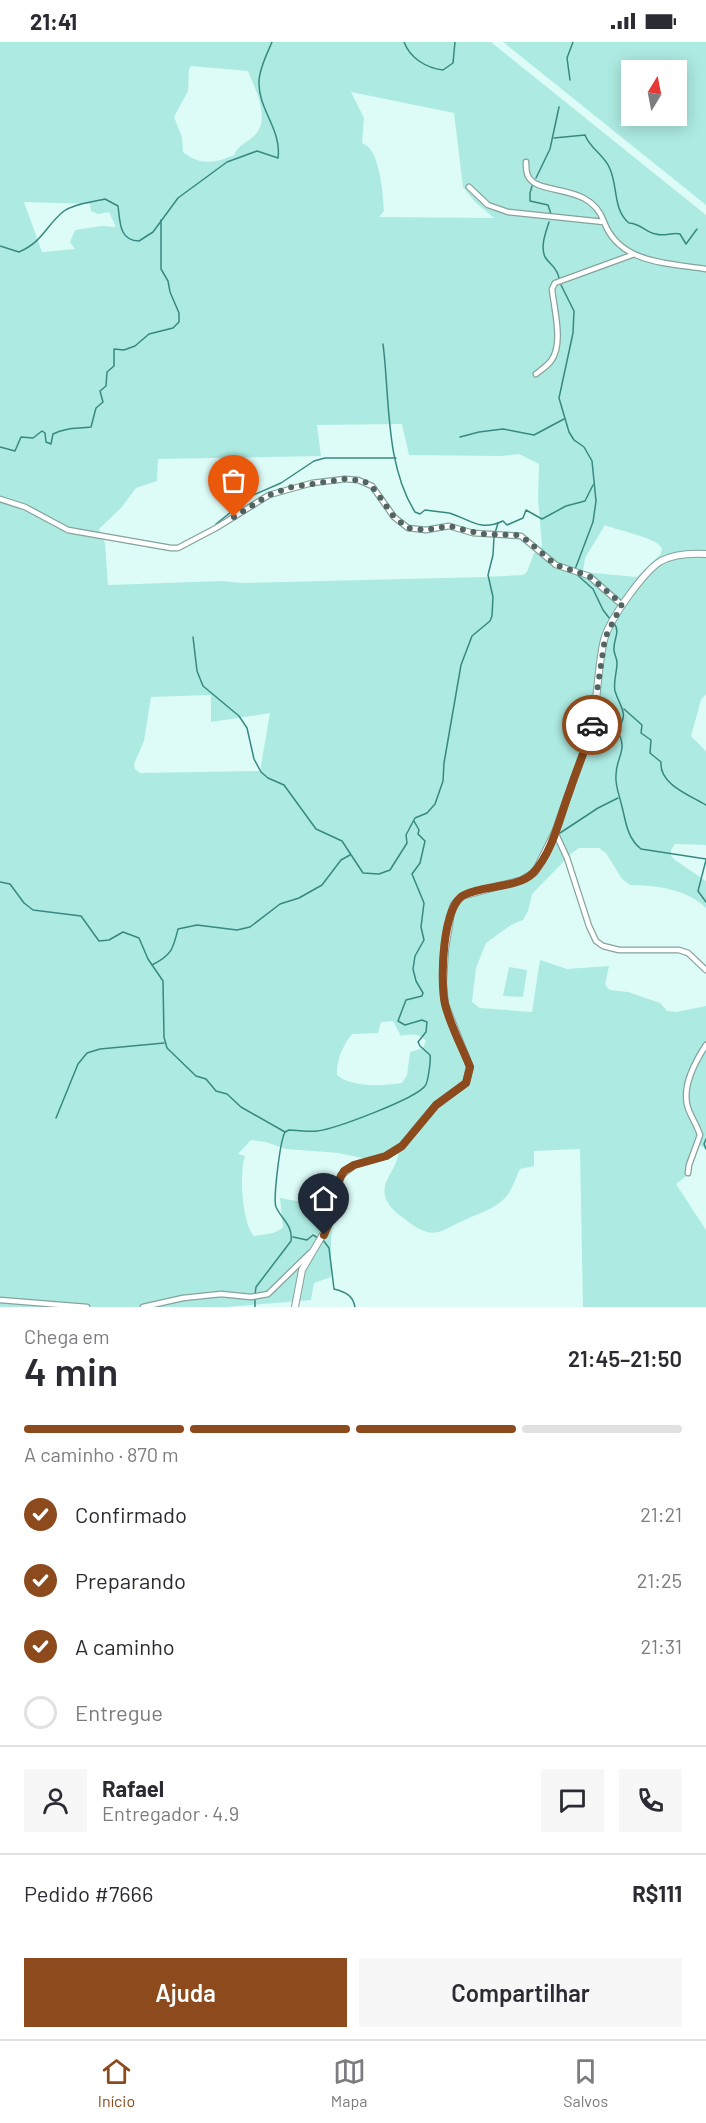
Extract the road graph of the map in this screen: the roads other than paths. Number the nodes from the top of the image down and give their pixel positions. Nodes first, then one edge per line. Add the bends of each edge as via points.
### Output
1 (526, 162) dead end
2 (469, 187) dead end
3 (604, 222) junction
4 (632, 255) junction
5 (706, 269) edge
6 (536, 374) dead end
7 (0, 499) edge
8 (706, 554) edge
9 (622, 604) junction
10 (555, 832) junction
11 (706, 970) edge
12 (706, 1045) edge
13 (688, 1173) dead end
14 (315, 1249) junction
15 (0, 1300) edge
16 (87, 1307) edge
17 (143, 1307) edge
18 (295, 1307) edge

1 - 3 street via 531,181 576,193 597,209
2 - 3 street via 488,205 508,212
3 - 4 street via 612,238
4 - 5 street
4 - 6 street via 555,283 555,354
7 - 9 street via 19,504 68,530 178,548 269,495 312,483 358,480 372,486 394,517 408,528 449,526 481,534 516,535 556,565 589,576
8 - 9 street via 661,561
9 - 10 street via 605,638 593,723
10 - 11 street via 596,940 619,950 679,950
10 - 14 street via 529,877 468,894 454,904 447,930 443,983 445,1004 470,1067 469,1078 436,1105 395,1152 344,1171 329,1224
12 - 13 street via 687,1090 688,1109 700,1135
14 - 17 street via 268,1294 221,1294
14 - 18 street via 300,1275
15 - 16 street

